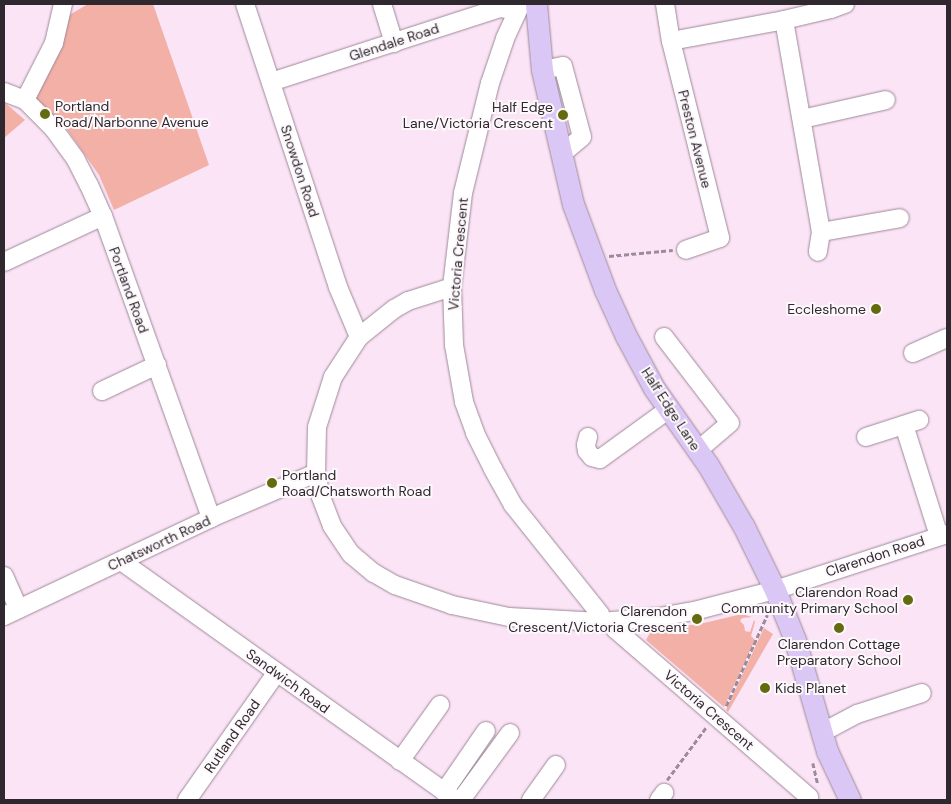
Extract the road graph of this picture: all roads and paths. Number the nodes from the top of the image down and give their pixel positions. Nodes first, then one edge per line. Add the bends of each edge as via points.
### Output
1 (63, 4) edge
2 (245, 4) edge
3 (382, 4) edge
4 (665, 4) edge
5 (845, 4) edge
6 (525, 6) edge
7 (463, 12) edge
8 (784, 20) junction
9 (671, 41) junction
10 (394, 42) junction
11 (271, 82) junction
12 (4, 92) edge
13 (25, 100) junction
14 (886, 100) dead end
15 (802, 118) junction
16 (103, 216) junction
17 (900, 218) dead end
18 (821, 232) junction
19 (686, 250) joint
20 (818, 252) dead end
21 (593, 258) junction
22 (4, 262) edge
23 (452, 287) junction
24 (359, 337) junction
25 (664, 337) dead end
26 (947, 338) edge
27 (913, 354) dead end
28 (157, 365) junction
29 (102, 391) dead end
30 (668, 409) junction
31 (588, 437) dead end
32 (866, 437) dead end
33 (697, 450) junction
34 (316, 473) junction
35 (211, 518) junction
36 (943, 535) edge
37 (121, 561) junction
38 (4, 576) edge
39 (775, 590) junction
40 (11, 612) edge
41 (607, 621) junction
42 (277, 672) junction
43 (922, 693) dead end
44 (440, 706) dead end
45 (718, 717) junction
46 (486, 731) dead end
47 (510, 733) dead end
48 (821, 733) junction
49 (400, 761) junction
50 (556, 765) dead end
51 (450, 796) edge
52 (662, 797) edge
53 (809, 797) dead end
54 (187, 800) edge
55 (460, 800) edge
56 (531, 800) edge
57 (850, 800) edge

1 - 13 street via 54,43
2 - 11 street, Snowdon Road
3 - 10 street
4 - 9 street, Preston Avenue
5 - 8 street
6 - 7 street, Glendale Road
6 - 21 main road, Half Edge Lane via 574,204
6 - 23 street, Victoria Crescent via 493,75 473,146 458,224
7 - 10 street, Glendale Road
8 - 9 street
8 - 15 street
9 - 19 street, Preston Avenue via 720,238
10 - 11 street, Glendale Road
11 - 24 street, Snowdon Road via 340,293
12 - 13 street, Portland Road
13 - 16 street, Portland Road via 53,128 76,160
14 - 15 street
15 - 18 street
16 - 22 street
16 - 28 street, Portland Road
17 - 18 street
18 - 20 street
19 - 21 path
21 - 30 main road, Half Edge Lane via 626,336
23 - 24 street, Clarendon Road via 408,301
23 - 41 street, Victoria Crescent via 459,379 481,448 513,505
24 - 34 street, Clarendon Road via 340,364 321,411
25 - 33 street via 730,423
26 - 27 street
28 - 29 street
28 - 35 street, Portland Road
30 - 31 street via 600,459 587,451
30 - 33 main road, Half Edge Lane
32 - 36 street via 911,423
33 - 39 main road, Half Edge Lane via 744,527
34 - 35 street, Chatsworth Road
34 - 41 street, Clarendon Road via 325,510 341,541 363,566 395,585 482,613 529,619
35 - 37 street, Chatsworth Road
36 - 39 street, Clarendon Road
37 - 40 street, Chatsworth Road
37 - 42 street, Sandwich Road
38 - 40 street
39 - 41 street, Clarendon Road via 688,611
39 - 45 path via 768,615
39 - 48 main road, Half Edge Lane via 795,640
41 - 45 street, Victoria Crescent
42 - 49 street, Sandwich Road
42 - 54 street, Rutland Road
43 - 48 street via 857,714
44 - 49 street
45 - 52 path via 666,781
45 - 53 street, Victoria Crescent
46 - 51 street
47 - 55 street
48 - 57 main road, Half Edge Lane via 826,751
49 - 51 street, Sandwich Road
50 - 56 street

